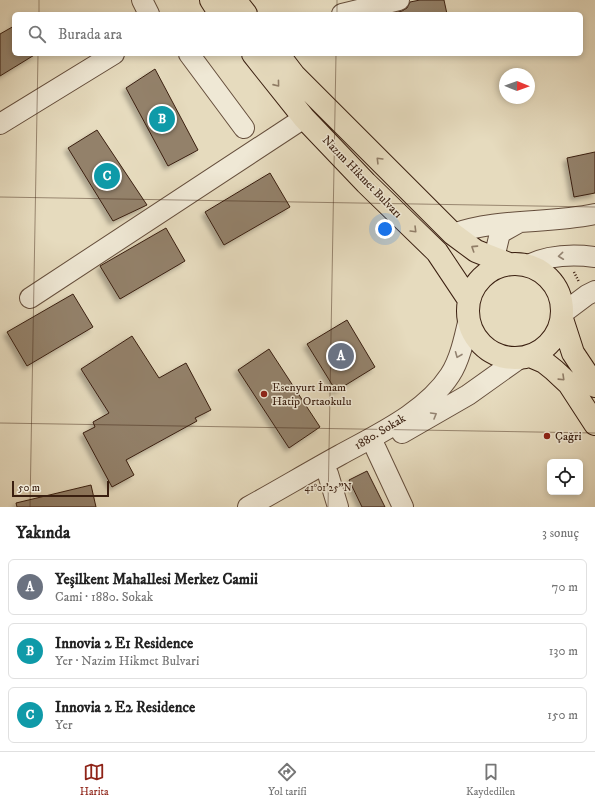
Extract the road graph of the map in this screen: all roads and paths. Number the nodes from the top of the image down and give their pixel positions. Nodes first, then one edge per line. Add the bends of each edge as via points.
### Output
1 (142, 0) edge
2 (211, 0) edge
3 (235, 0) edge
4 (399, 0) edge
5 (148, 12) edge
6 (219, 12) edge
7 (244, 12) edge
8 (350, 12) edge
9 (111, 56) edge
10 (191, 56) edge
11 (254, 56) edge
12 (280, 56) edge
13 (304, 118) junction
14 (0, 124) edge
15 (244, 128) dead end
16 (595, 214) edge
17 (518, 223) junction
18 (453, 234) junction
19 (595, 257) edge
20 (510, 263) junction
21 (570, 266) dead end
22 (588, 287) edge
23 (30, 298) dead end
24 (469, 309) junction
25 (562, 316) junction
26 (525, 357) junction
27 (595, 386) edge
28 (595, 424) edge
29 (376, 449) junction
30 (328, 474) junction
31 (248, 507) edge
32 (271, 507) edge
33 (338, 507) edge
34 (403, 507) edge

1 - 5 street
2 - 6 main road
3 - 7 main road
4 - 8 street
9 - 14 street
10 - 15 street
11 -> 13 main road, Nazım Hikmet Bulvarı
18 -> 12 main road, Nazım Hikmet Bulvarı via 294,75
13 - 23 street
13 -> 24 main road, Nazım Hikmet Bulvarı via 437,252
16 - 17 street
17 - 18 street via 479,226
17 - 20 street via 500,233
20 -> 18 main road, Nazım Hikmet Bulvarı via 476,250
19 -> 20 street via 562,256
20 - 24 main road via 491,270 484,276 472,291
20 - 25 main road via 537,268 551,280 560,295
21 - 22 path
22 - 25 street via 587,295
24 - 26 main road via 475,335 486,348 502,356
24 -> 31 street, 1880. Sokak via 465,338 450,374 435,393 412,413 378,434
25 - 26 main road via 560,327 552,341 539,352
25 - 27 main road via 573,353
26 -> 28 main road via 544,362 569,384
29 -> 26 street, 1880. Sokak via 468,395
29 - 30 street, 1880. Sokak
29 - 34 street
30 - 32 street, 1880. Sokak
30 - 33 street

